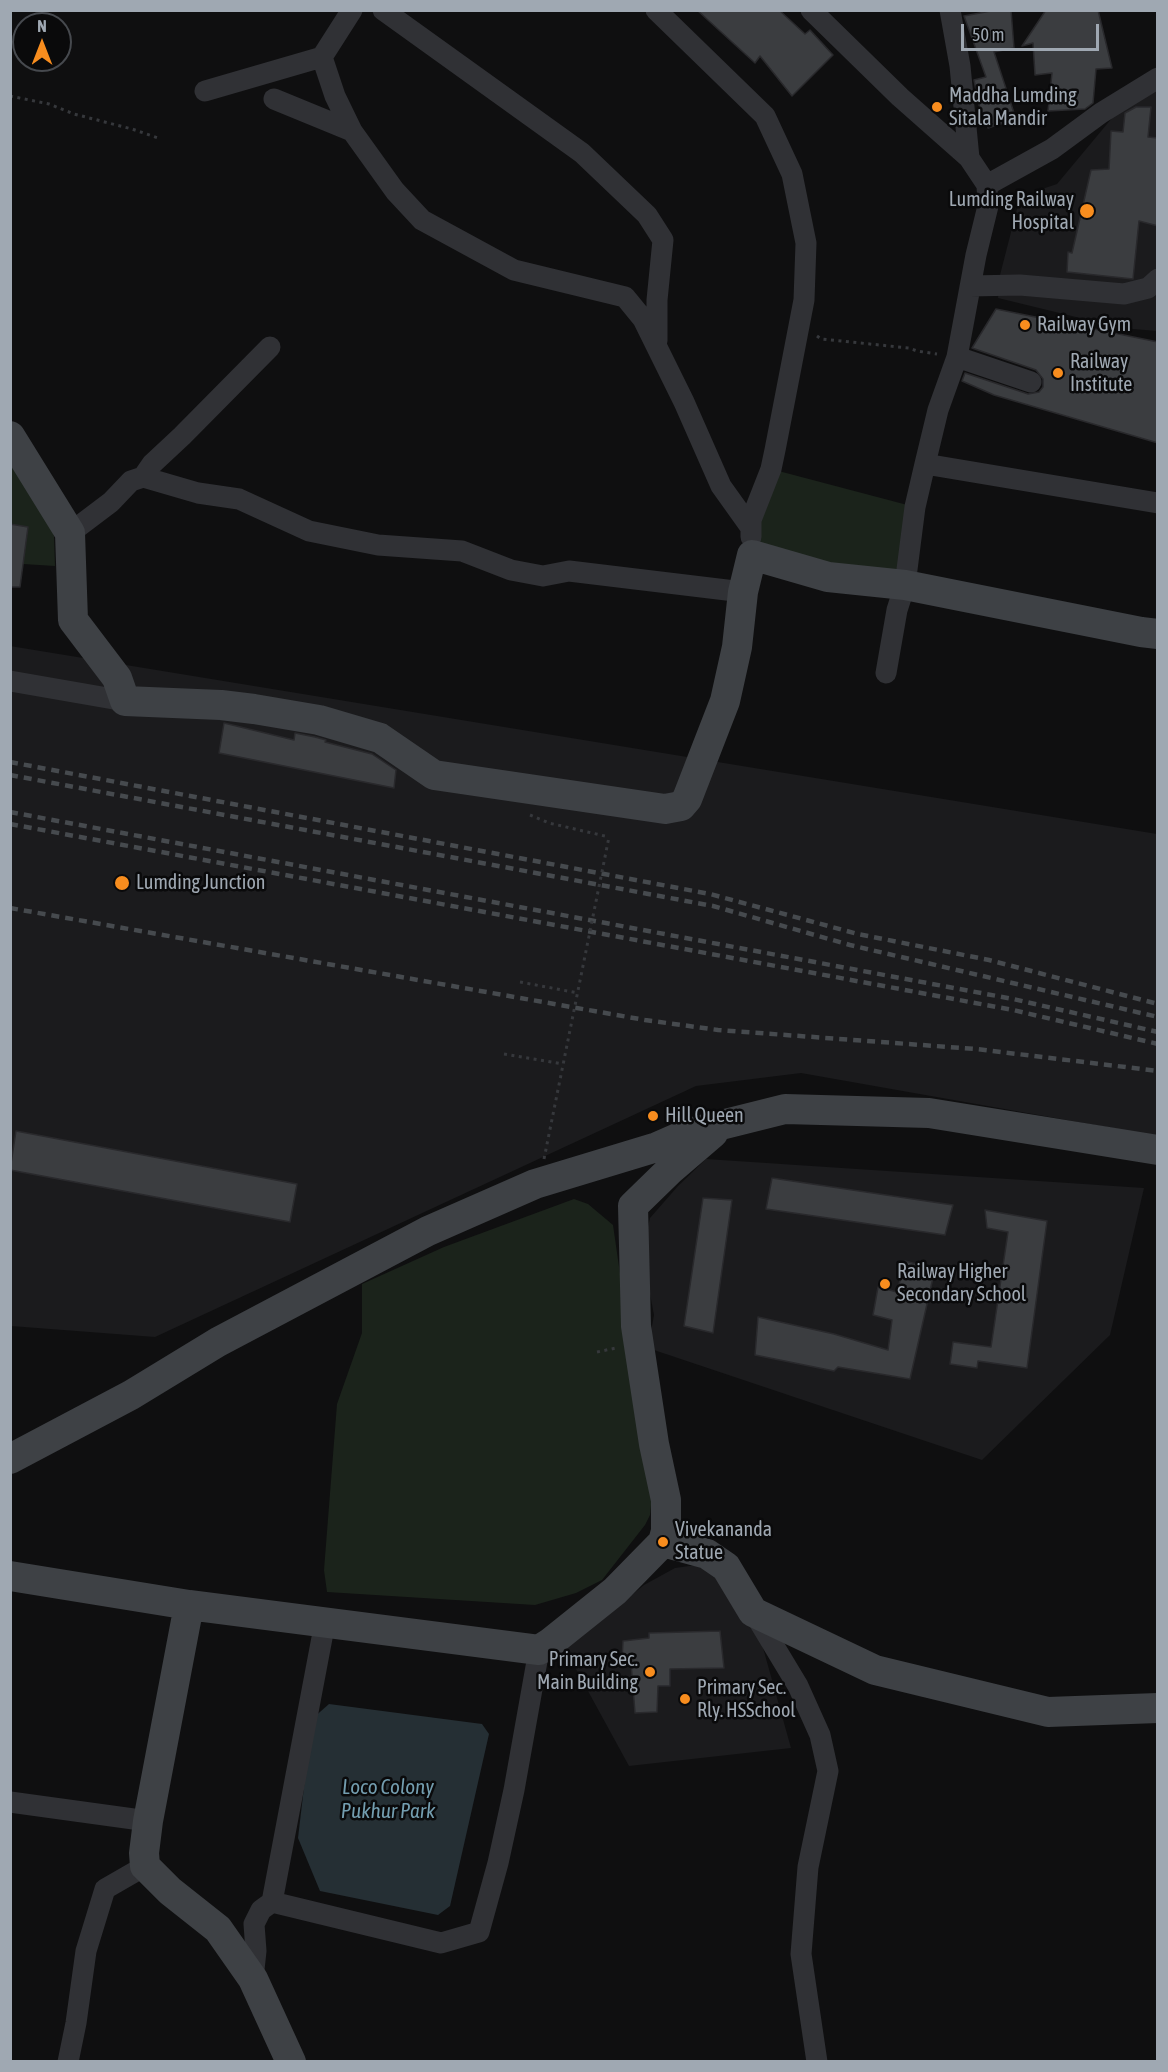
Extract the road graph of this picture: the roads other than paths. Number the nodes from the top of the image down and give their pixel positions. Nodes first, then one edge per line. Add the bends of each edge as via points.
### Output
1 (352, 10) edge
2 (383, 10) edge
3 (656, 10) edge
4 (811, 10) edge
5 (950, 10) edge
6 (322, 57) junction
7 (1158, 78) edge
8 (205, 92) dead end
9 (274, 99) dead end
10 (352, 131) junction
11 (969, 158) junction
12 (987, 185) junction
13 (1158, 279) edge
14 (970, 286) junction
15 (270, 347) dead end
16 (657, 347) junction
17 (957, 357) junction
18 (1031, 382) dead end
19 (10, 436) edge
20 (925, 464) junction
21 (143, 477) junction
22 (1158, 503) edge
23 (70, 533) junction
24 (752, 542) junction
25 (905, 585) junction
26 (743, 592) junction
27 (1158, 634) edge
28 (886, 674) dead end
29 (10, 681) edge
30 (125, 701) junction
31 (724, 1125) junction
32 (1158, 1150) edge
33 (10, 1459) edge
34 (663, 1542) junction
35 (10, 1576) edge
36 (189, 1605) junction
37 (753, 1612) junction
38 (325, 1622) junction
39 (540, 1650) junction
40 (1158, 1708) edge
41 (10, 1802) edge
42 (148, 1821) junction
43 (145, 1866) junction
44 (272, 1902) junction
45 (253, 1979) junction
46 (68, 2061) edge
47 (291, 2061) edge
48 (817, 2061) edge

1 - 6 street
2 - 16 street via 582,153 647,215 663,240
3 - 24 street via 765,116 792,174 806,243 801,318 771,469 751,520
4 - 11 street
5 - 11 street
6 - 8 street
6 - 10 street
7 - 12 street via 1052,149
9 - 10 street
10 - 16 street via 395,191 422,220 514,270 625,297
11 - 12 street
12 - 14 street via 988,206
13 - 14 street via 1148,288 1124,294 1020,285
14 - 17 street
15 - 21 street
16 - 24 street via 721,486
17 - 18 street
17 - 20 street via 938,410
19 - 23 main road
20 - 22 street
20 - 25 street
21 - 23 street via 131,481 111,502
21 - 26 street via 198,493 239,499 309,531 378,545 462,552 511,570 543,576 569,571
23 - 30 main road via 73,620 117,678
24 - 25 main road via 828,577
24 - 26 main road
25 - 27 main road
25 - 28 street
26 - 30 main road via 737,647 725,701 687,799 681,806 665,809 434,775 380,738 319,720 232,706
29 - 30 street
31 - 32 main road via 786,1109 928,1113
31 - 33 main road via 535,1184 428,1231 218,1342 131,1395
31 - 34 main road via 633,1206 636,1326 666,1500
34 - 37 main road via 707,1554 726,1567
34 - 39 main road via 615,1591
35 - 36 main road
36 - 38 main road
36 - 42 main road
37 - 40 main road via 875,1670 1048,1712
37 - 48 street via 798,1686 820,1735 828,1771 808,1867 801,1954
38 - 39 main road
38 - 44 street
39 - 44 street via 505,1832 479,1932 441,1942
41 - 42 street
42 - 43 main road
43 - 45 main road via 218,1929
43 - 46 street via 105,1889 86,1952
44 - 45 street via 261,1910 254,1924
45 - 47 main road

